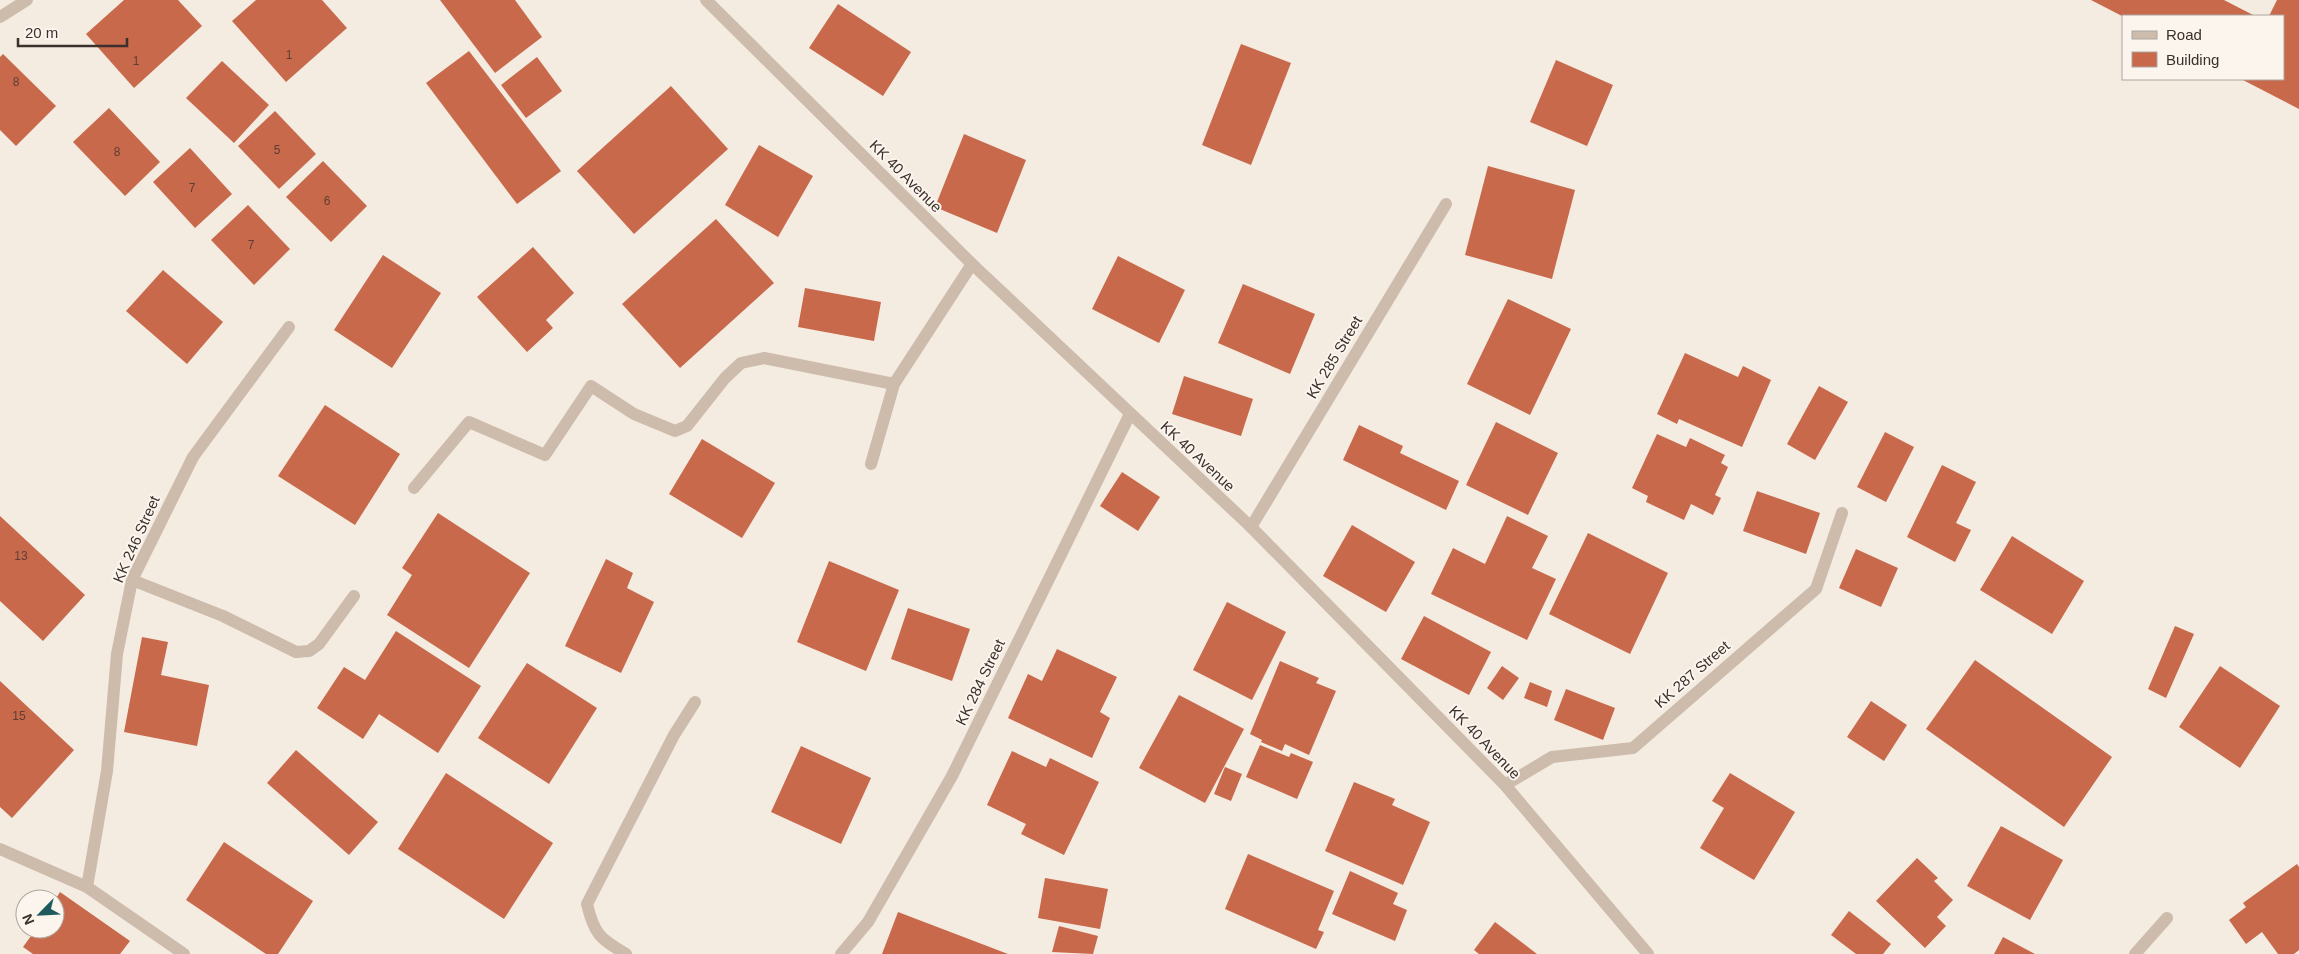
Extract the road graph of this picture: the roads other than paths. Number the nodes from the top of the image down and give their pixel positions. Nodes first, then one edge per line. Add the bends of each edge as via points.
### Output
1 (27, 0) edge
2 (706, 0) edge
3 (0, 17) edge
4 (1446, 204) dead end
5 (972, 264) junction
6 (289, 327) dead end
7 (894, 384) junction
8 (1130, 414) junction
9 (871, 464) dead end
10 (414, 488) dead end
11 (1842, 513) dead end
12 (1251, 527) junction
13 (132, 580) junction
14 (354, 596) dead end
15 (695, 702) dead end
16 (1505, 785) junction
17 (0, 850) edge
18 (87, 887) junction
19 (2167, 918) dead end
20 (184, 954) edge
21 (626, 954) edge
22 (841, 954) edge
23 (1648, 954) edge
24 (2135, 954) edge

1 - 3 street
2 - 5 street, KK 40 Avenue
4 - 12 street, KK 285 Street
5 - 7 street
5 - 8 street, KK 40 Avenue
6 - 13 street, KK 246 Street via 193,457
7 - 9 street
7 - 10 street via 764,358 742,363 687,426 675,430 634,414 591,386 545,455 469,422
8 - 12 street, KK 40 Avenue
8 - 22 street, KK 284 Street via 952,776 868,922
11 - 16 street, KK 287 Street via 1816,589 1633,748 1552,757
12 - 16 street, KK 40 Avenue
13 - 14 street via 223,616 296,652 309,651 319,644
13 - 18 street, KK 246 Street via 117,654 107,771
15 - 21 street via 674,735 587,904 593,928 608,944
16 - 23 street, KK 40 Avenue
17 - 18 street
18 - 20 street
19 - 24 street

